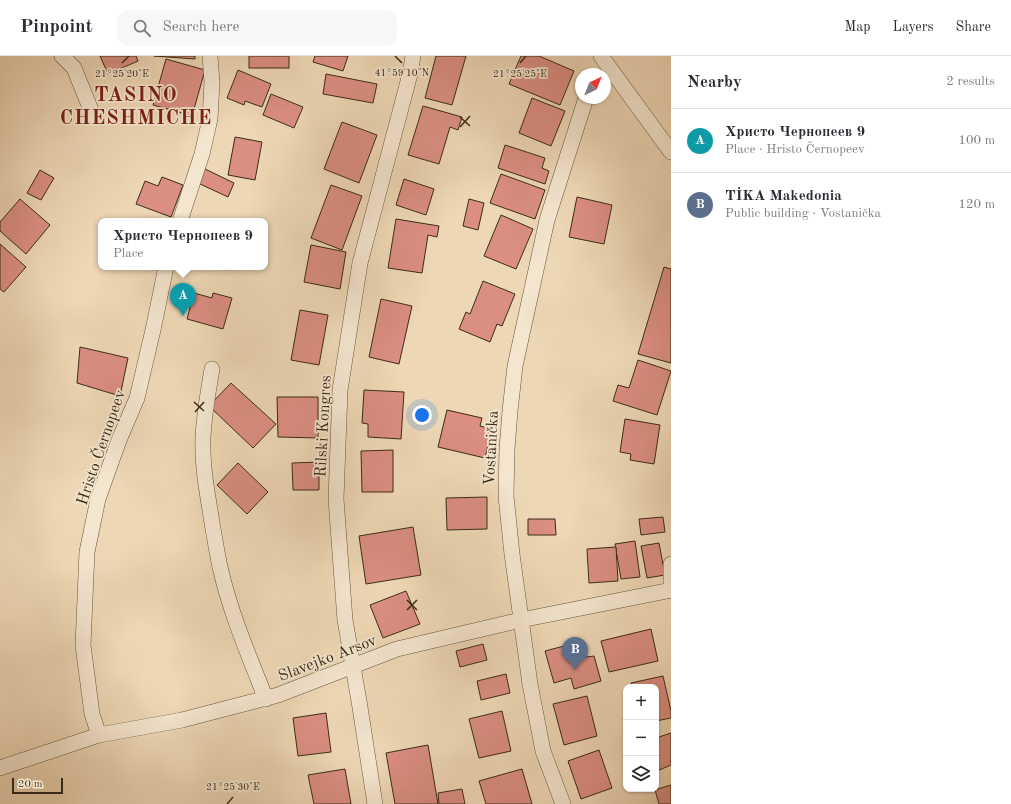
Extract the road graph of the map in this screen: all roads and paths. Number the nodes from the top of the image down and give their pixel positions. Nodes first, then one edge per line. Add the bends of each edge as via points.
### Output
1 (62, 56) edge
2 (210, 56) edge
3 (413, 56) edge
4 (602, 64) edge
5 (584, 104) edge
6 (93, 115) dead end
7 (671, 152) edge
8 (181, 218) edge
9 (165, 270) edge
10 (212, 369) dead end
11 (671, 564) edge
12 (671, 591) edge
13 (521, 620) junction
14 (352, 667) junction
15 (266, 699) junction
16 (99, 735) junction
17 (0, 768) edge
18 (375, 804) edge
19 (563, 804) edge

1 - 6 street via 74,68
2 - 8 street via 210,119 202,154
3 - 14 street, Rilski Kongres via 360,263 340,390 336,499 345,620
4 - 7 street
5 - 13 street, Vostanička via 547,220 515,366 506,450 506,496
9 - 16 street, Hristo Černopeev via 137,398 98,499 87,552 83,645 92,714
10 - 15 street via 204,416 203,463 214,536 230,602
11 - 12 street
12 - 13 street, Slavejko Arsov
13 - 14 street, Slavejko Arsov via 397,649
13 - 19 street, Vostanička via 543,751
14 - 15 street, Slavejko Arsov
14 - 18 street, Rilski Kongres
15 - 16 street, Slavejko Arsov via 182,720
16 - 17 street, Slavejko Arsov

